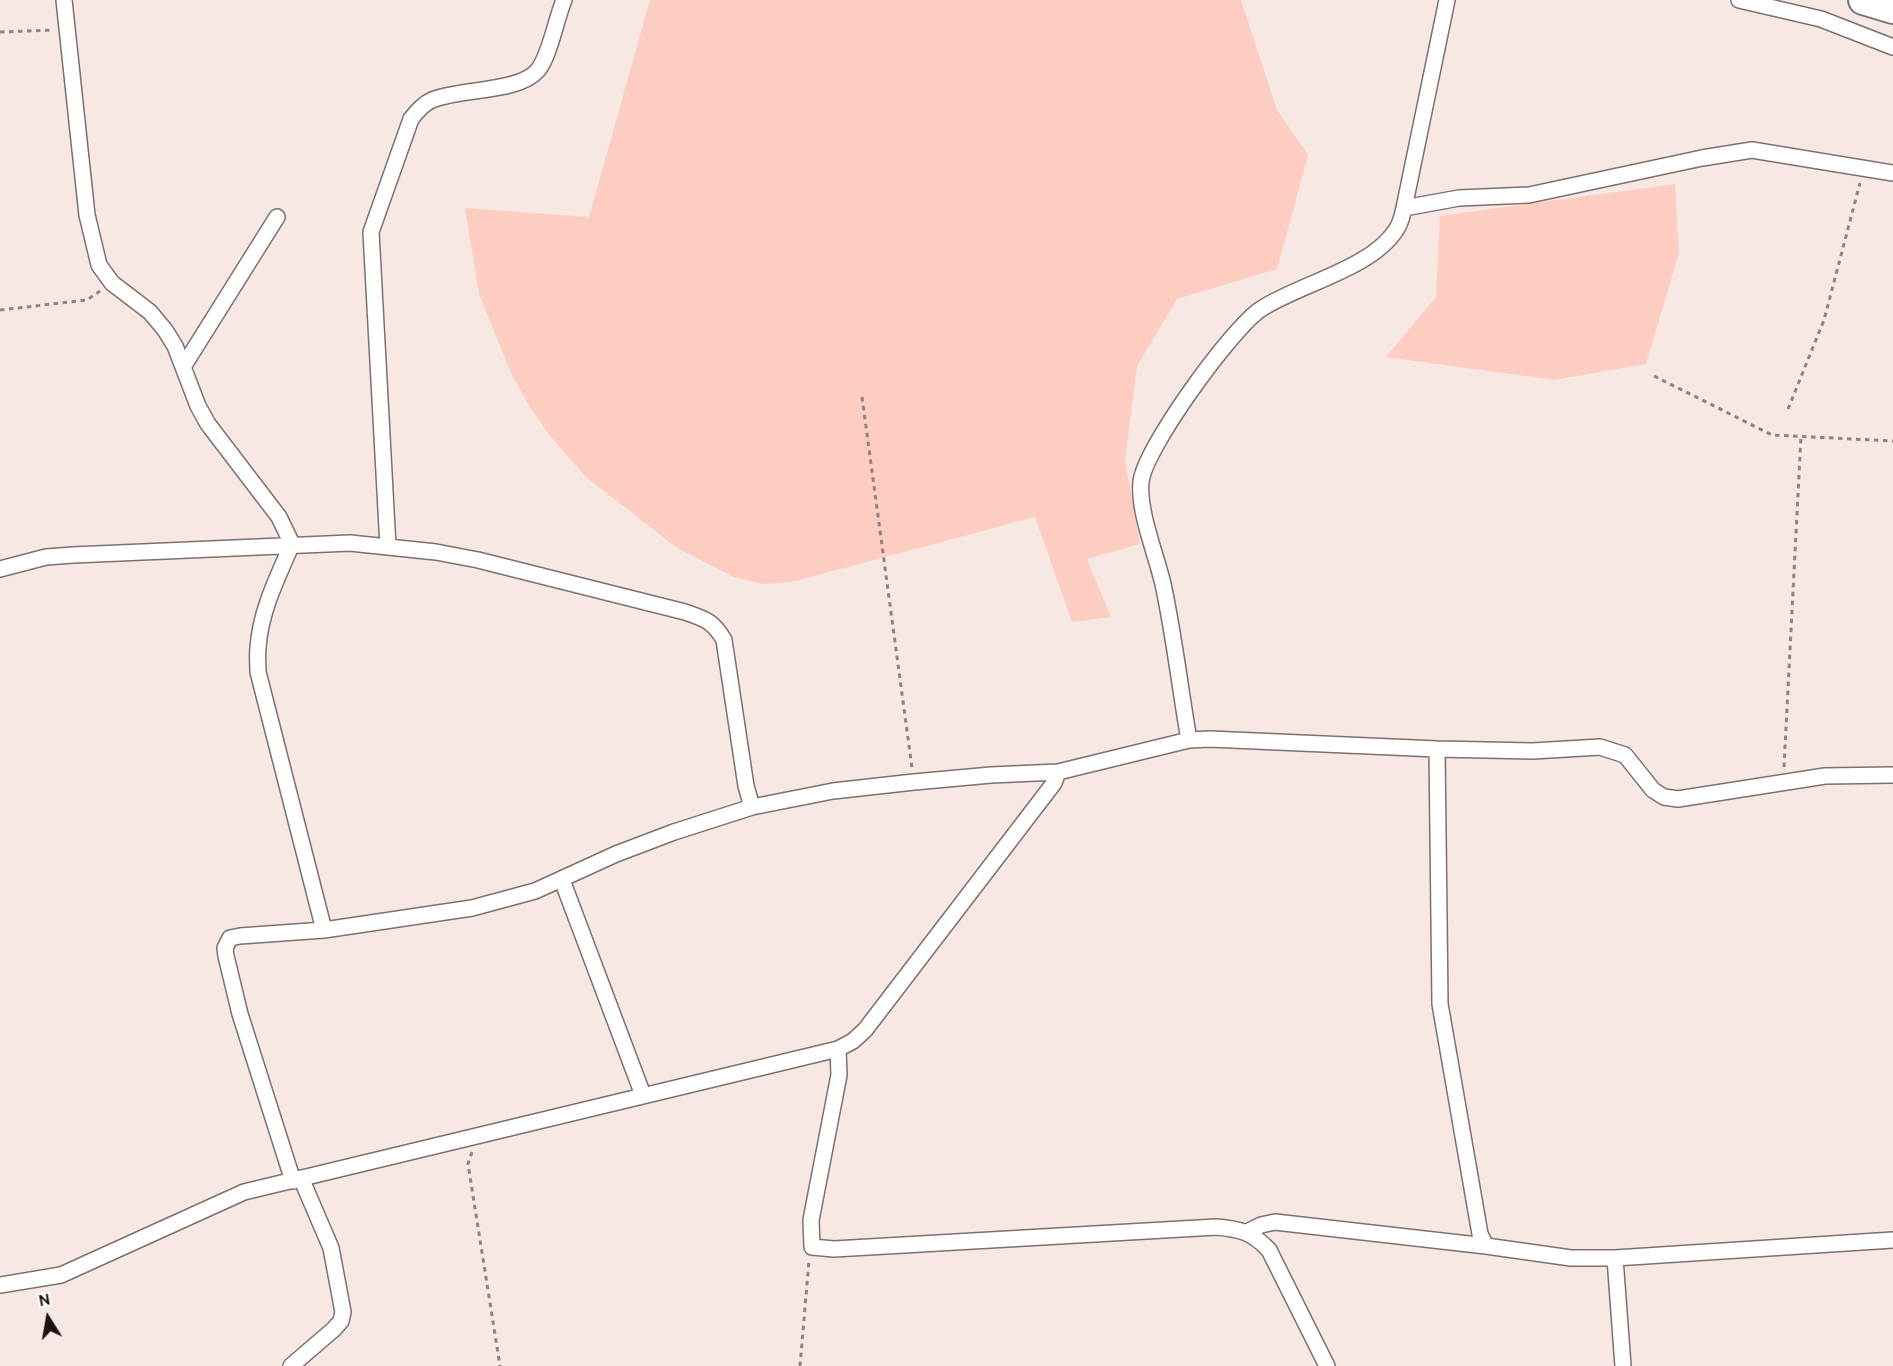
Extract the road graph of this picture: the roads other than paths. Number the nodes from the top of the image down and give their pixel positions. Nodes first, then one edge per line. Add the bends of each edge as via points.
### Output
1 (64, 0) edge
2 (564, 0) edge
3 (1447, 0) edge
4 (1739, 0) edge
5 (1863, 0) edge
6 (1893, 9) edge
7 (1893, 47) edge
8 (1893, 173) edge
9 (1404, 208) junction
10 (277, 217) dead end
11 (183, 367) junction
12 (292, 544) junction
13 (388, 547) junction
14 (0, 569) edge
15 (1189, 740) junction
16 (1437, 749) junction
17 (1058, 772) junction
18 (1893, 775) edge
19 (752, 807) junction
20 (562, 880) junction
21 (324, 930) junction
22 (838, 1049) junction
23 (643, 1095) junction
24 (297, 1179) junction
25 (1247, 1232) junction
26 (1893, 1240) edge
27 (1486, 1245) junction
28 (1615, 1258) junction
29 (0, 1285) edge
30 (291, 1366) edge
31 (1327, 1366) edge
32 (1623, 1366) edge

1 - 11 street via 87,215 99,266 112,283 150,312 165,330
2 - 13 street via 545,57 528,79 442,97 430,101 411,118 371,232
3 - 9 street
4 - 7 street via 1821,19
5 - 6 highway
8 - 9 street via 1752,150 1529,195 1459,198
9 - 15 street via 1395,232 1366,256 1249,317 1197,383 1146,462 1141,499 1163,583
10 - 11 street
11 - 12 street via 208,424 279,517
12 - 13 street
12 - 14 street via 73,555
12 - 21 street via 264,619 258,672
13 - 19 street via 478,560 708,620 724,640
15 - 16 street
15 - 17 street
16 - 18 street via 1606,748 1625,755 1653,790 1677,799 1849,774
16 - 27 street via 1440,1004 1479,1234
17 - 19 street via 833,791
17 - 22 street via 1054,783 865,1030
19 - 20 street via 616,854
20 - 21 street via 472,908
20 - 23 street
21 - 24 street via 240,936 230,938 225,948 240,1014
22 - 23 street
22 - 25 street via 839,1075 811,1220 812,1247 834,1249 1216,1227
23 - 24 street
24 - 29 street via 244,1192 61,1275
24 - 30 street via 331,1248 343,1312 334,1329
25 - 27 street via 1275,1222
25 - 31 street via 1269,1250
26 - 28 street
27 - 28 street via 1571,1258
28 - 32 street

